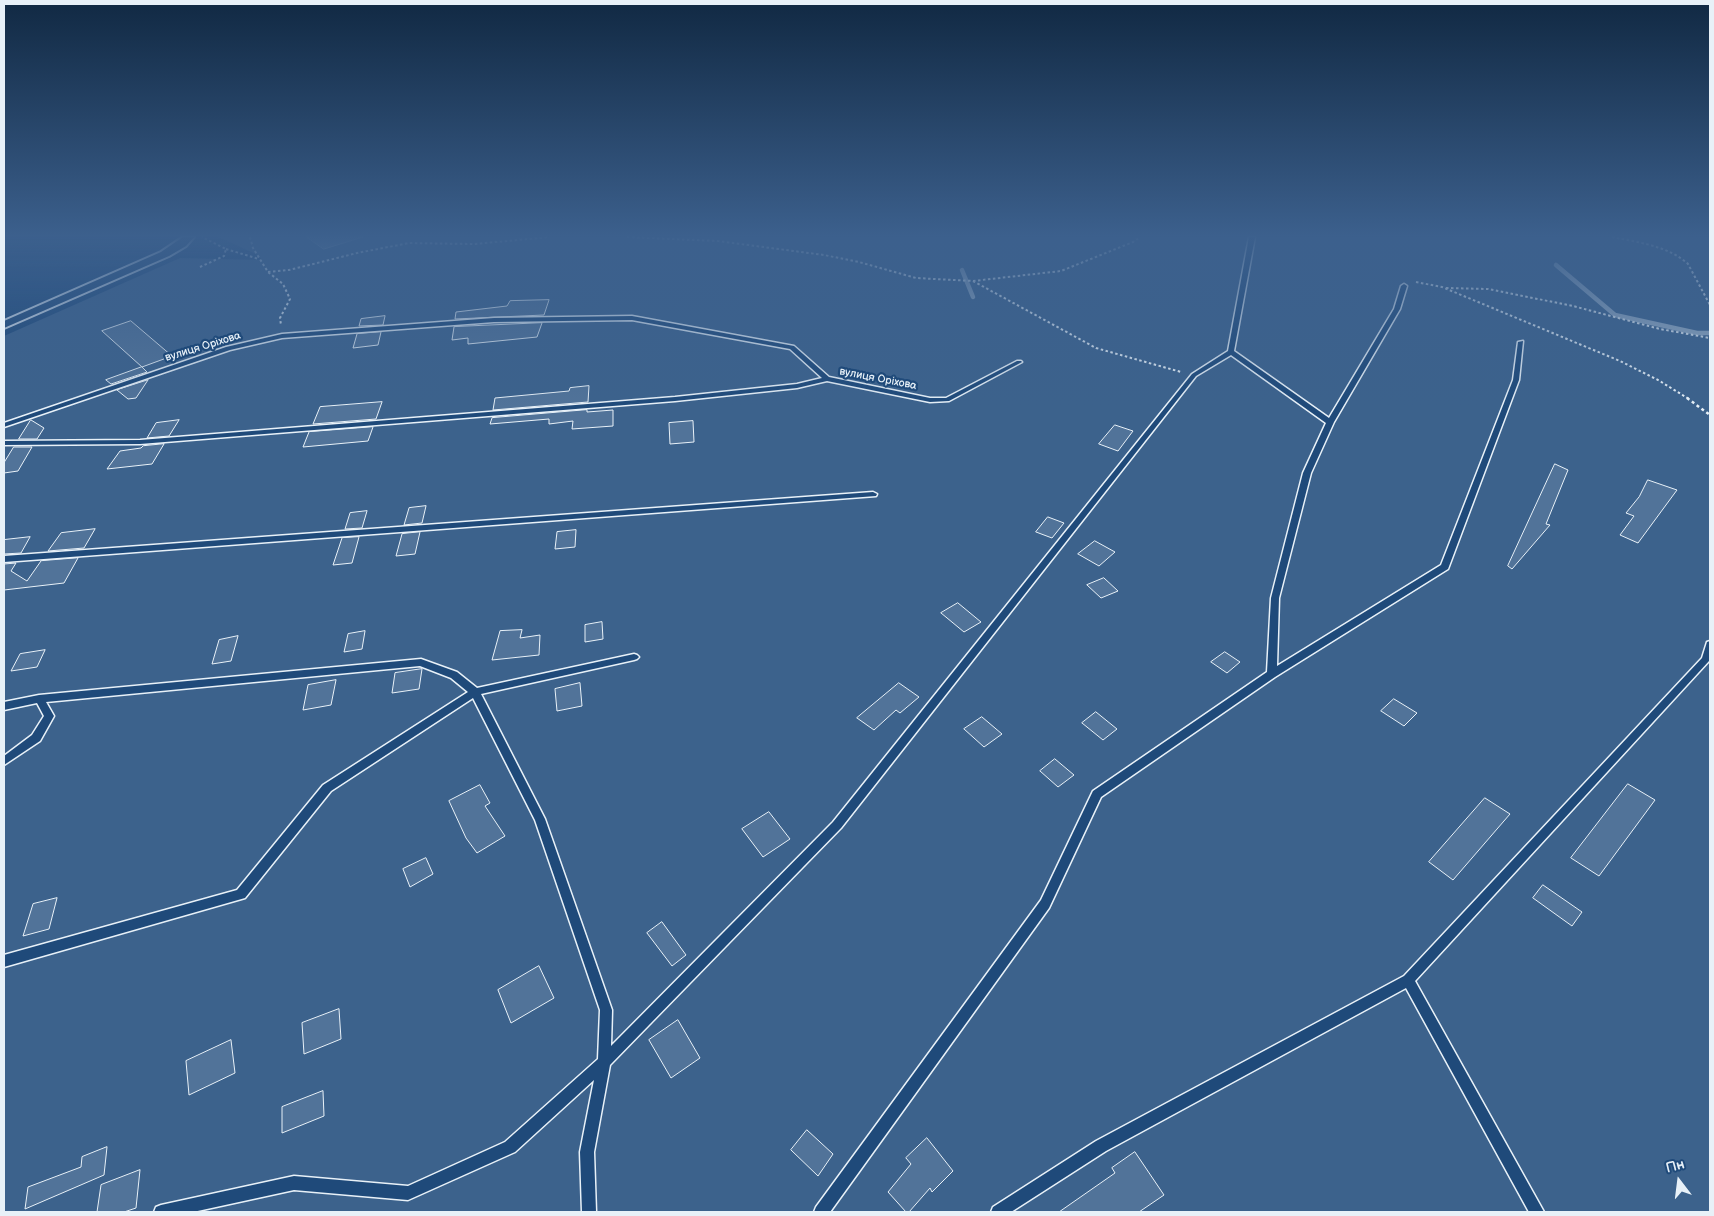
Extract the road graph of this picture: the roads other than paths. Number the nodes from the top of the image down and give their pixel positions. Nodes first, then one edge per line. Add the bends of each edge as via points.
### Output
1 (75, 294) edge
2 (1242, 294) edge
3 (1402, 294) edge
4 (4, 325) edge
5 (1521, 342) dead end
6 (1231, 352) junction
7 (1018, 362) dead end
8 (827, 379) junction
9 (1330, 422) junction
10 (4, 425) edge
11 (4, 443) edge
12 (873, 494) dead end
13 (4, 559) edge
14 (1710, 644) edge
15 (634, 657) dead end
16 (1272, 674) junction
17 (475, 692) junction
18 (39, 699) junction
19 (4, 706) edge
20 (4, 761) edge
21 (4, 961) edge
22 (1408, 980) junction
23 (604, 1062) junction
24 (161, 1212) edge
25 (589, 1212) edge
26 (821, 1212) edge
27 (998, 1212) edge
28 (1537, 1212) edge

1 - 4 street
2 - 6 lane
3 - 9 lane via 1397,309
5 - 16 lane via 1516,380 1445,567
6 - 9 lane
6 - 23 lane via 1194,375 837,825
7 - 8 lane, вулиця Оріхова via 947,400 930,400
8 - 10 lane, вулиця Оріхова via 792,346 632,318 494,320 282,336 228,348
8 - 11 lane via 797,386 676,399 160,440
9 - 16 lane via 1307,473 1275,598
12 - 13 lane
14 - 22 lane via 1706,659
15 - 17 lane
16 - 26 lane via 1097,794 1045,904
17 - 18 lane via 454,675 421,662
17 - 21 lane via 327,788 241,894
17 - 23 lane via 540,820 606,1010
18 - 19 lane
18 - 20 lane via 48,716 36,738
22 - 27 lane via 1101,1146
22 - 28 lane
23 - 24 lane via 510,1148 408,1193 294,1183
23 - 25 lane via 587,1152

